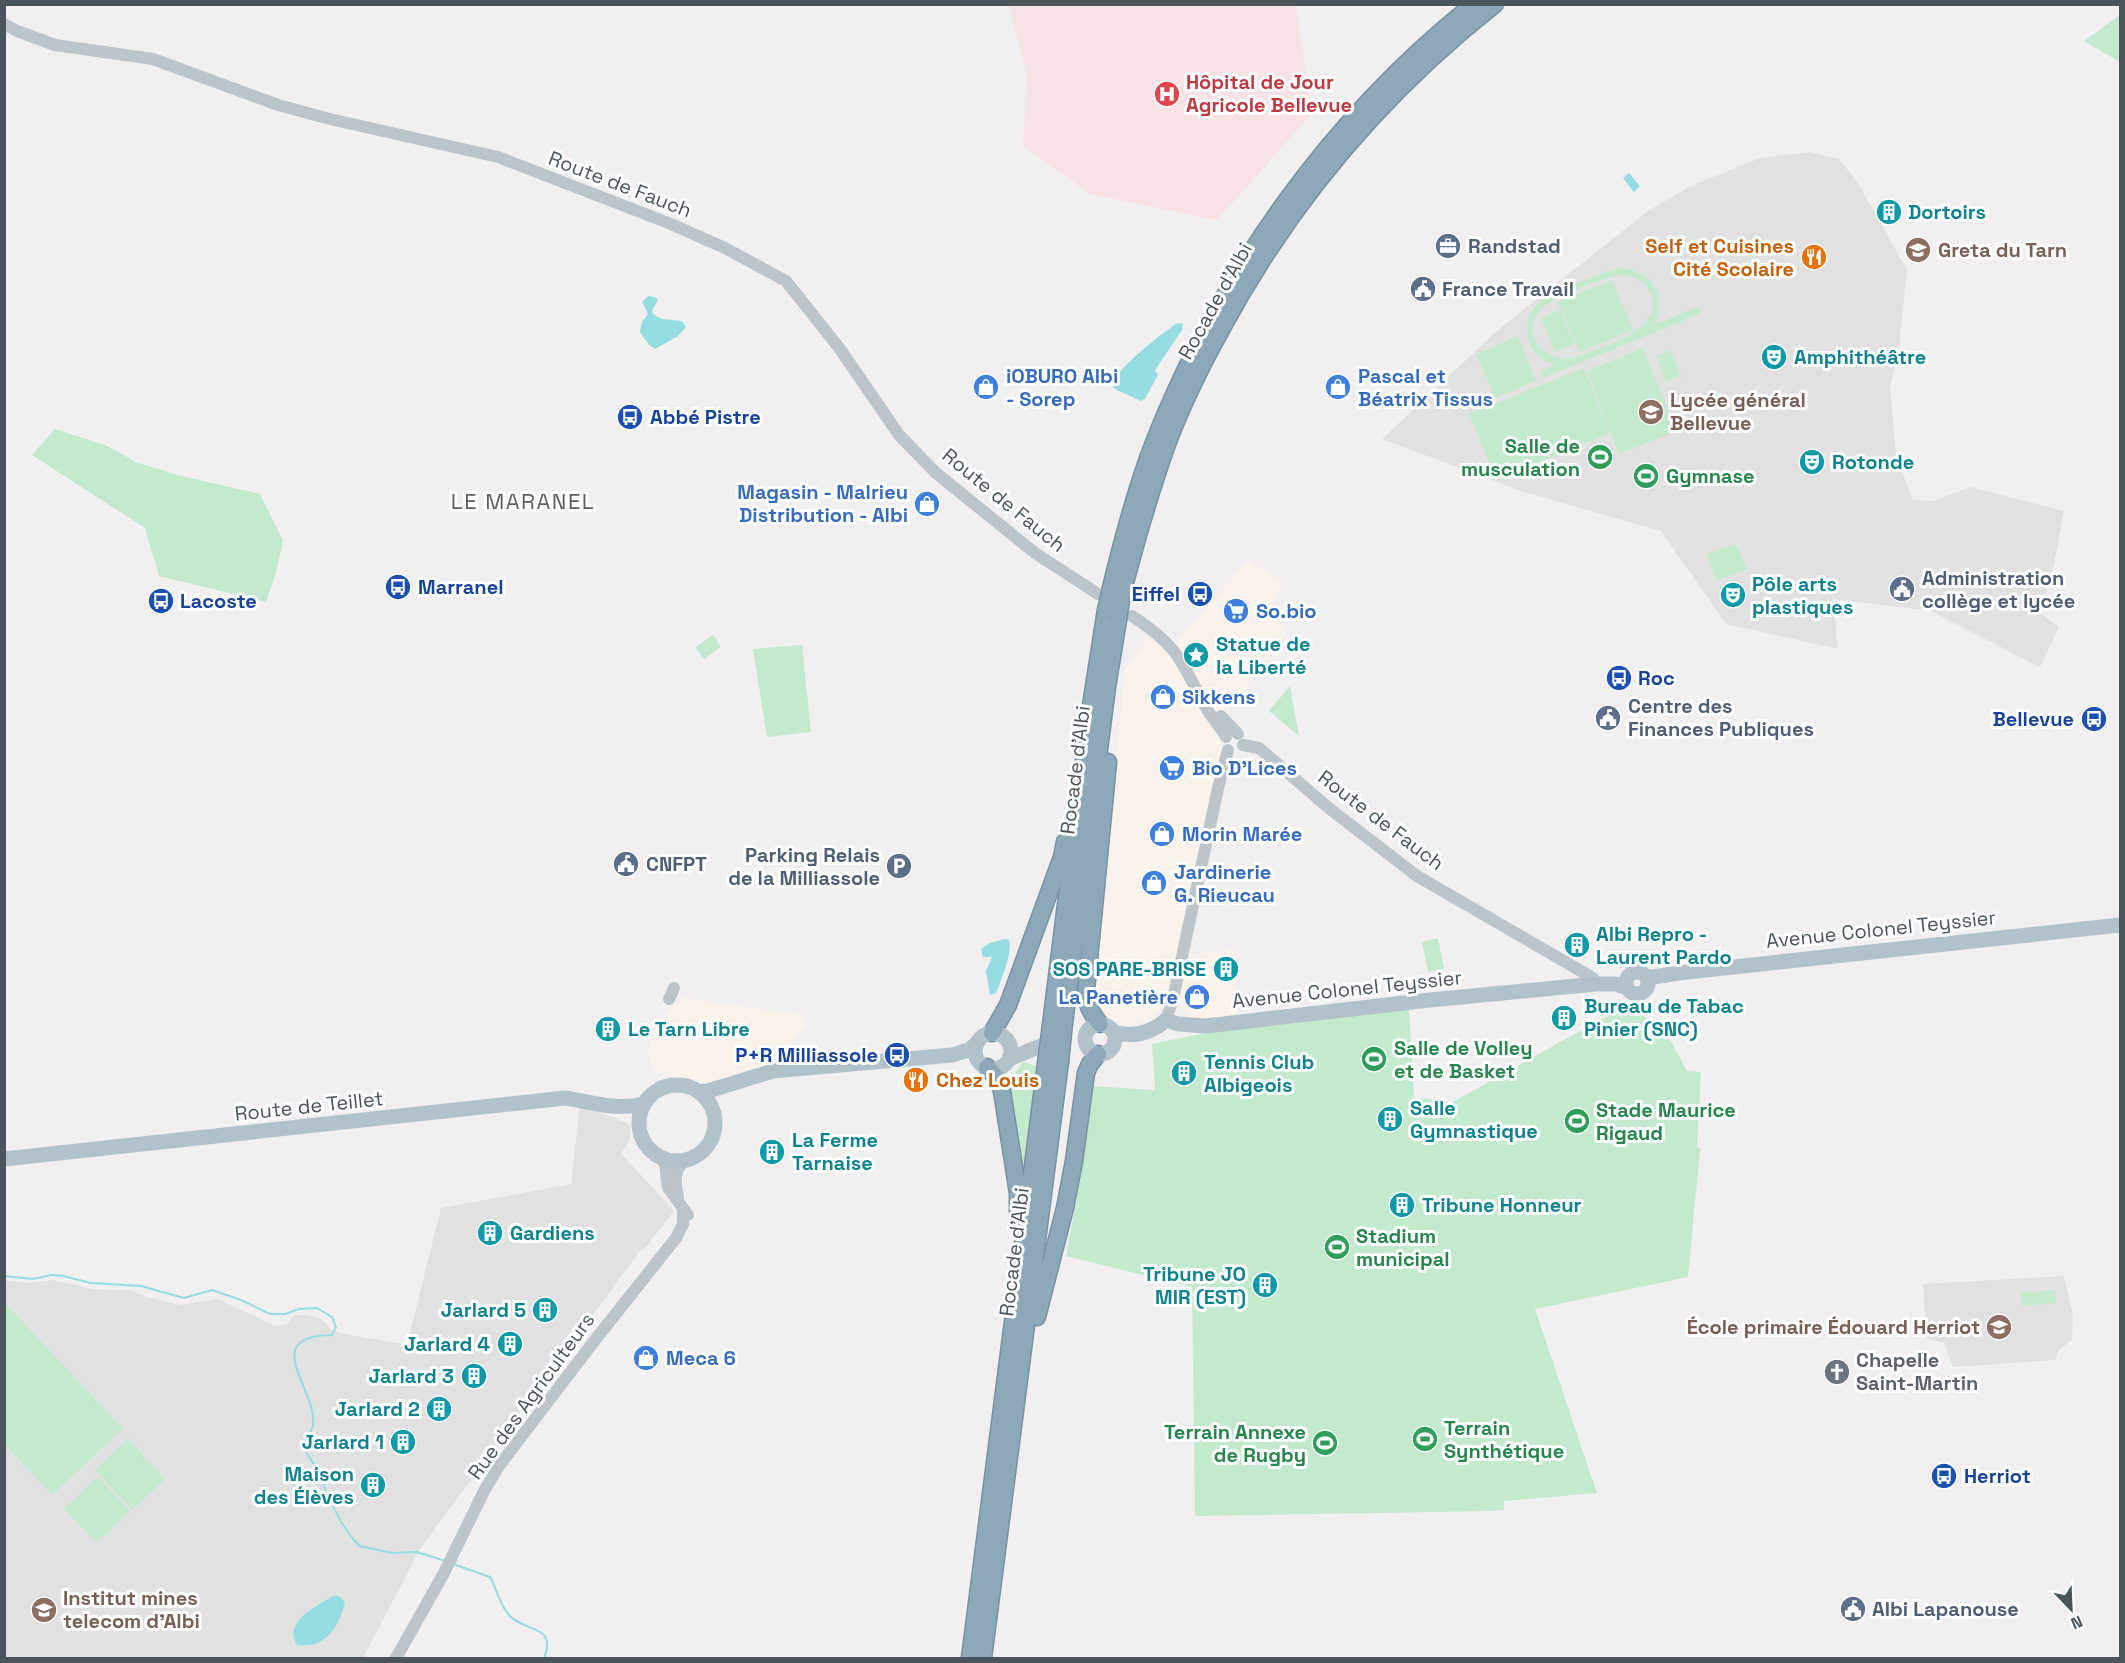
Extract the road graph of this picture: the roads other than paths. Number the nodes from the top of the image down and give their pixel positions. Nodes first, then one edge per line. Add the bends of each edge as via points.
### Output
1 (1474, 4) edge
2 (1495, 4) edge
3 (4, 24) edge
4 (1110, 592) junction
5 (1118, 616) junction
6 (1101, 680) junction
7 (1236, 739) junction
8 (1080, 796) junction
9 (2121, 925) edge
10 (1593, 978) junction
11 (1627, 981) junction
12 (1574, 987) junction
13 (1166, 1020) junction
14 (1058, 1024) junction
15 (1100, 1030) junction
16 (992, 1033) junction
17 (1130, 1036) junction
18 (978, 1042) junction
19 (1009, 1042) junction
20 (1100, 1051) junction
21 (952, 1054) junction
22 (1009, 1059) junction
23 (1053, 1063) junction
24 (983, 1065) junction
25 (738, 1081) junction
26 (700, 1092) junction
27 (644, 1104) junction
28 (616, 1108) junction
29 (714, 1111) junction
30 (638, 1124) junction
31 (661, 1158) junction
32 (4, 1159) edge
33 (685, 1160) junction
34 (681, 1205) junction
35 (1023, 1245) junction
36 (1019, 1378) junction
37 (396, 1659) edge
38 (970, 1659) edge
39 (984, 1659) edge

1 - 4 highway, Rocade d'Albi via 1355,116 1313,165 1235,276 1195,350 1155,441
2 - 4 highway, Rocade d'Albi via 1374,114 1276,237 1240,294 1180,414
3 - 4 street, Route de Fauch via 56,45 153,59 278,105 330,119 498,157 725,248 786,281 834,340 898,435 936,473 1035,553
4 - 5 highway, Rocade d'Albi, bridge
5 - 6 highway, Rocade d'Albi
5 - 6 highway, Rocade d'Albi via 1111,662
5 - 7 street, Route de Fauch via 1168,643
6 - 8 highway, Rocade d'Albi via 1090,712
6 - 14 highway, Rocade d'Albi
6 - 15 highway via 1111,702 1086,990
7 - 10 street, Route de Fauch via 1259,748 1417,876
7 - 13 street via 1237,751 1228,750 1218,788
8 - 14 highway, Rocade d'Albi
8 - 16 highway via 1071,808 1062,857 1008,1005
9 - 11 main road, Avenue Colonel Teyssier via 1678,973 1647,978 1647,988 1642,993 1632,993
10 - 11 main road, Avenue Colonel Teyssier
10 - 12 main road, Avenue Colonel Teyssier
11 - 12 main road, Avenue Colonel Teyssier
12 - 13 main road, Avenue Colonel Teyssier via 1206,1026
13 - 17 main road
14 - 23 highway, Rocade d'Albi, bridge
15 - 17 main road
15 - 20 main road via 1115,1041
15 - 20 main road via 1085,1042
15 - 20 main road via 1063,1043
16 - 18 main road
16 - 19 main road
17 - 20 main road
18 - 21 main road via 969,1050
18 - 24 main road via 976,1053
19 - 22 main road
19 - 22 main road via 1043,1045
20 - 36 highway via 1086,1073 1065,1208 1042,1290 1028,1362
21 - 24 main road
21 - 25 main road via 773,1071
22 - 24 main road via 1000,1067
23 - 35 highway, Rocade d'Albi
23 - 36 highway, Rocade d'Albi
24 - 35 highway via 998,1080 1002,1091 1018,1193 1018,1236
25 - 26 main road
25 - 29 main road via 720,1094
26 - 27 main road via 680,1085 669,1086 658,1090
26 - 29 main road
27 - 28 main road, Route de Teillet
27 - 30 main road
28 - 30 main road, Route de Teillet
28 - 32 main road, Route de Teillet via 565,1098
29 - 33 main road via 714,1134 700,1153
30 - 31 main road via 640,1135
31 - 33 main road
31 - 34 street, Rue des Agriculteurs via 668,1188
33 - 34 street, Rue des Agriculteurs via 676,1176
34 - 37 street, Rue des Agriculteurs via 689,1220 686,1235 637,1288 499,1466
35 - 38 highway, Rocade d'Albi
36 - 39 highway, Rocade d'Albi

